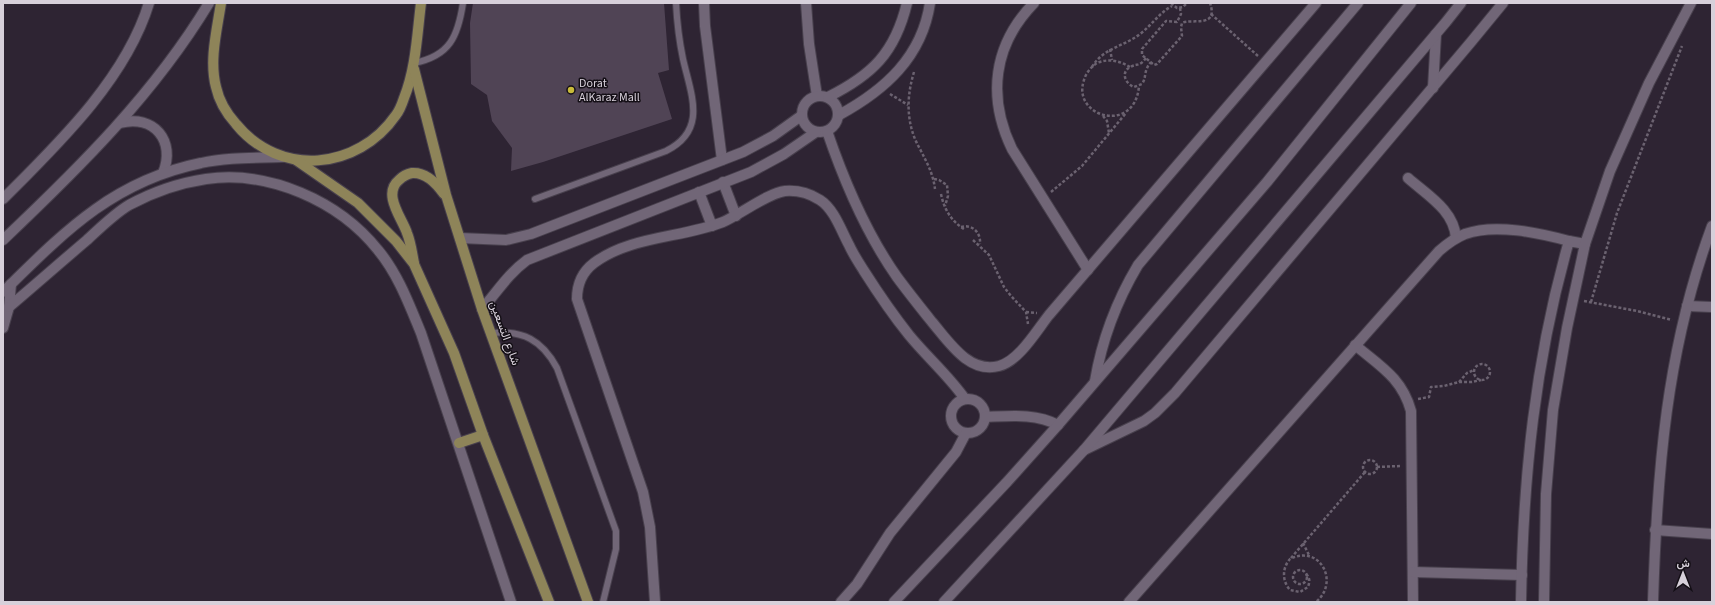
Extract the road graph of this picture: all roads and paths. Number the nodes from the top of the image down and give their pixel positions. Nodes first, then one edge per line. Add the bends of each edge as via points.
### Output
1 (149, 3) edge
2 (209, 3) edge
3 (220, 3) edge
4 (421, 3) edge
5 (463, 3) edge
6 (676, 3) edge
7 (704, 3) edge
8 (806, 3) edge
9 (907, 3) edge
10 (930, 3) edge
11 (1019, 3) edge
12 (1187, 3) edge
13 (1207, 3) edge
14 (1211, 3) edge
15 (1316, 3) edge
16 (1358, 3) edge
17 (1411, 3) edge
18 (1461, 3) edge
19 (1503, 3) edge
20 (1691, 3) edge
21 (1172, 4) edge
22 (1031, 6) edge
23 (1180, 8) junction
24 (1211, 14) junction
25 (1436, 34) junction
26 (1683, 44) dead end
27 (1110, 49) junction
28 (1146, 58) junction
29 (1112, 60) junction
30 (1151, 62) junction
31 (1266, 62) junction
32 (414, 66) junction
33 (1091, 68) junction
34 (1130, 68) junction
35 (914, 72) dead end
36 (1139, 86) junction
37 (1432, 88) junction
38 (877, 91) junction
39 (817, 96) junction
40 (828, 97) junction
41 (908, 105) junction
42 (1127, 111) junction
43 (839, 115) junction
44 (801, 116) junction
45 (1104, 116) junction
46 (120, 123) junction
47 (827, 131) junction
48 (816, 132) junction
49 (1109, 133) junction
50 (282, 157) junction
51 (296, 160) junction
52 (722, 160) junction
53 (163, 173) junction
54 (1408, 178) dead end
55 (934, 179) junction
56 (723, 182) junction
57 (936, 189) dead end
58 (699, 192) junction
59 (942, 194) dead end
60 (446, 195) junction
61 (1042, 198) junction
62 (535, 199) dead end
63 (3, 200) edge
64 (944, 207) junction
65 (736, 216) junction
66 (712, 226) junction
67 (1712, 226) edge
68 (961, 227) junction
69 (964, 229) dead end
70 (460, 238) junction
71 (1456, 238) junction
72 (3, 240) edge
73 (973, 240) dead end
74 (1569, 241) junction
75 (980, 244) junction
76 (1585, 244) junction
77 (414, 264) junction
78 (1088, 270) junction
79 (12, 284) junction
80 (3, 292) edge
81 (1574, 299) junction
82 (1591, 302) junction
83 (1687, 306) junction
84 (9, 307) junction
85 (1712, 308) edge
86 (482, 309) junction
87 (1026, 312) dead end
88 (1682, 324) junction
89 (3, 328) edge
90 (491, 333) junction
91 (1355, 345) junction
92 (1474, 370) junction
93 (1481, 380) junction
94 (1095, 381) junction
95 (1459, 382) junction
96 (965, 399) junction
97 (1408, 399) junction
98 (985, 417) junction
99 (1058, 425) junction
100 (966, 433) junction
101 (483, 435) junction
102 (459, 443) junction
103 (1084, 450) junction
104 (1411, 466) junction
105 (1377, 467) junction
106 (1365, 472) junction
107 (1655, 530) junction
108 (1712, 534) edge
109 (1303, 543) junction
110 (1309, 556) junction
111 (1290, 559) junction
112 (1413, 572) junction
113 (1306, 574) junction
114 (1522, 575) junction
115 (511, 602) edge
116 (548, 602) edge
117 (588, 602) edge
118 (603, 602) edge
119 (655, 602) edge
120 (841, 602) edge
121 (894, 602) edge
122 (944, 602) edge
123 (1129, 602) edge
124 (1316, 602) edge
125 (1413, 602) edge
126 (1521, 602) edge
127 (1544, 602) edge
128 (1653, 602) edge

1 - 63 street via 125,56 99,94 62,140
2 - 46 street via 170,60
3 - 50 main road via 212,59 216,87 227,113 245,135
4 - 32 main road
5 - 32 lane via 457,33 452,42 435,57
6 - 62 lane via 681,48 694,106 692,125 682,141 666,151
7 - 52 street
8 - 39 street
9 - 40 street via 898,32 880,61 856,82
10 - 38 street via 925,25 908,58
11 - 22 street
12 - 23 path
13 - 14 path
14 - 24 path
15 - 31 street
16 - 94 street via 1138,265 1120,296 1107,329
17 - 94 street via 1267,182
18 - 25 street
19 - 37 street
20 - 76 street via 1649,83 1610,171
21 - 23 path
21 - 27 path via 1141,33
22 - 61 street via 1018,21 1004,49 996,98 1004,133
23 - 28 path via 1181,14 1177,22 1166,21 1142,49 1142,54
24 - 30 path via 1202,22 1182,23 1182,36 1157,64
24 - 31 path
25 - 37 street
25 - 103 street
26 - 82 path via 1619,206
27 - 29 path
27 - 33 path via 1099,57
28 - 30 path
28 - 34 path via 1141,65
29 - 33 path
29 - 34 path
30 - 36 path via 1146,68 1144,81
31 - 78 street
32 - 51 main road via 397,114 378,136 354,152 326,161
32 - 60 main road, شارع التسعين
33 - 45 path via 1083,83 1084,100
34 - 36 path via 1125,75 1127,83 1134,87
35 - 41 path
36 - 42 path via 1138,96
37 - 103 street via 1156,413
38 - 41 path via 892,94
38 - 43 street
39 - 40 street
39 - 44 street via 805,103
40 - 43 street
41 - 55 path via 914,138 930,166
42 - 45 path via 1116,116
42 - 49 path
43 - 47 street via 837,122
44 - 48 street via 804,124
44 - 52 street via 758,144
45 - 49 path
46 - 53 street via 143,122 162,136 168,158
46 - 72 street via 82,164
47 - 48 street
47 - 78 street via 840,167 882,254 916,302 967,360 988,368 1010,362
48 - 56 street via 768,163
49 - 61 path via 1082,166
50 - 51 main road
50 - 53 street via 222,160
51 - 77 main road via 358,203 396,241
52 - 70 street via 525,236 506,240
53 - 79 street via 116,194 88,214
54 - 71 street via 1450,217
55 - 57 path
55 - 64 path via 947,185 948,196
56 - 58 street
56 - 65 street
58 - 66 street
58 - 86 street via 527,260 504,280
59 - 64 path
60 - 70 main road, شارع التسعين
60 - 77 main road via 429,178 421,174 412,173 404,176 397,181 393,189 392,198 408,234
61 - 78 street
64 - 68 path via 948,215
65 - 66 street
65 - 96 street via 784,191 803,192 821,200 830,210 856,258 893,314
66 - 119 street via 645,241 612,253 587,268 577,288 579,310 643,492 650,533
67 - 83 street
68 - 69 path
68 - 75 path via 975,230 980,237
70 - 86 main road, شارع التسعين
71 - 74 street via 1476,231 1508,230 1542,234
71 - 91 street via 1439,251
73 - 75 path
74 - 76 street
74 - 114 street via 1548,323 1534,406 1525,491
75 - 87 path via 989,255 1010,296
76 - 81 street
77 - 101 main road via 454,353
79 - 80 street
79 - 84 street
81 - 82 path
81 - 127 street via 1559,369 1549,452
82 - 88 path via 1637,310
83 - 85 street
83 - 88 street
84 - 89 street
84 - 102 street via 116,215 143,198 176,185 206,179 239,178 272,184 305,195 335,211 360,230 382,255 399,282 416,320
86 - 90 main road, شارع التسعين
88 - 107 street via 1666,415
90 - 117 main road, شارع التسعين
90 - 118 lane via 518,334 530,339 542,346 557,368 616,531 616,550
91 - 97 street via 1398,382
91 - 123 street
92 - 93 path via 1474,375
92 - 93 path via 1481,364 1489,368 1488,377
92 - 95 path
93 - 95 path
94 - 99 street
95 - 97 path via 1431,387 1427,399
96 - 98 street via 979,403
96 - 100 street via 957,403 950,417 952,425 958,431
97 - 104 street via 1411,411
98 - 99 street via 1029,417
98 - 100 street via 979,429 973,433
99 - 121 street
100 - 120 street via 956,452 890,533 857,584
101 - 102 main road
101 - 116 main road
102 - 115 street
103 - 122 street
104 - 105 path
104 - 112 street
105 - 106 path via 1373,473
105 - 106 path via 1376,463 1369,460 1363,464
106 - 109 path
107 - 108 street
107 - 128 street
109 - 110 path
109 - 111 path
110 - 111 path via 1296,556
110 - 124 path via 1317,560 1327,576 1324,593
111 - 113 path via 1286,563 1284,581 1290,590 1300,592 1308,587 1310,582
112 - 114 street
112 - 125 street
113 - 113 path via 1299,570 1293,575 1293,579 1302,584 1307,578
114 - 126 street

